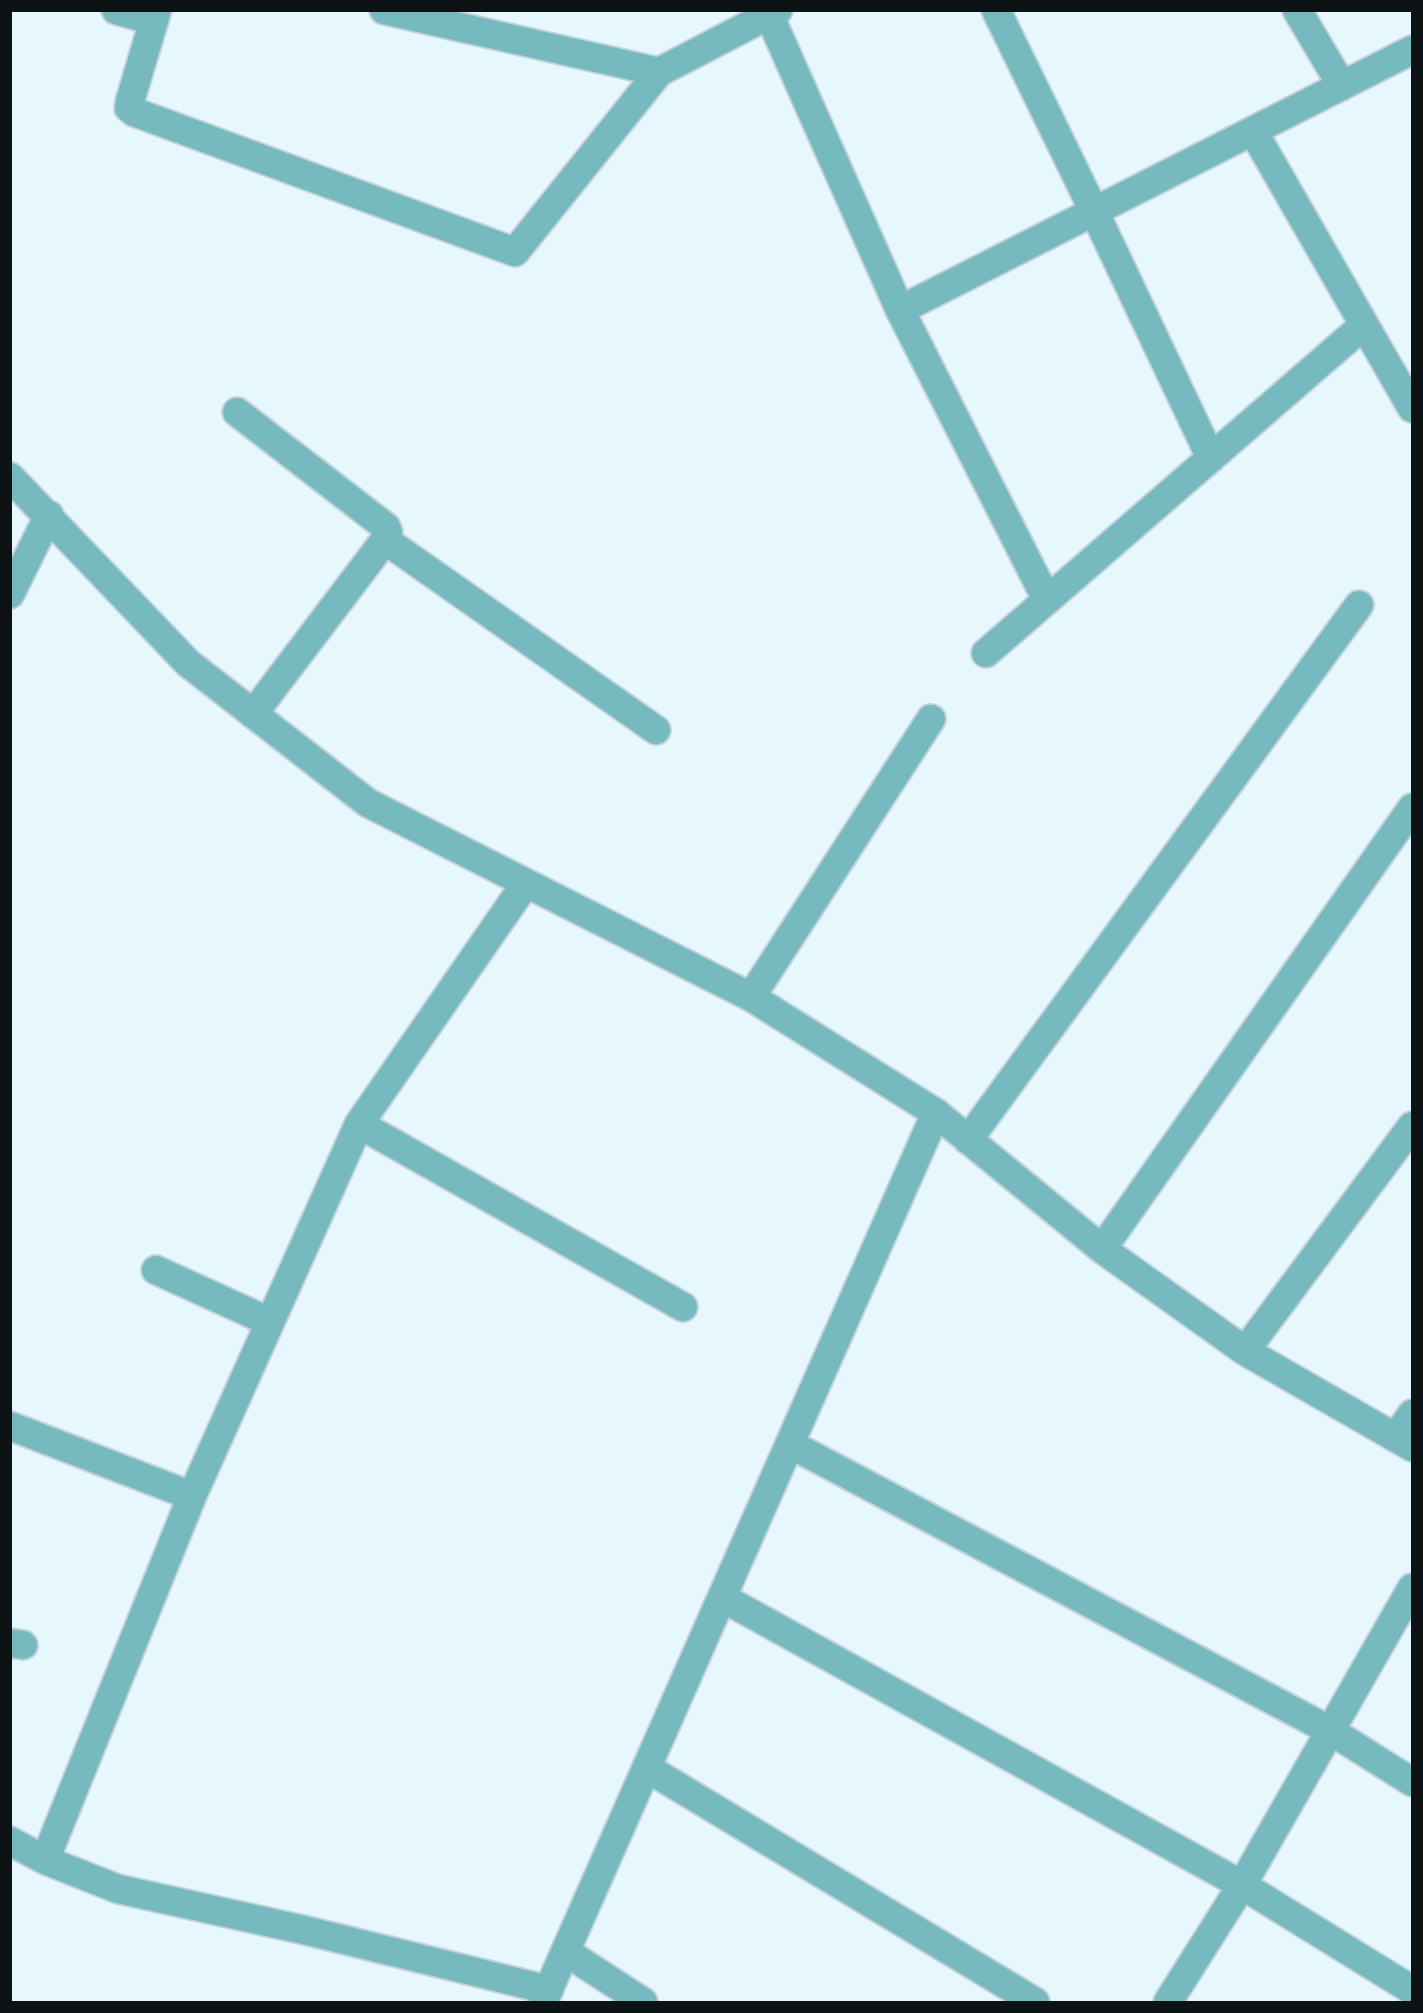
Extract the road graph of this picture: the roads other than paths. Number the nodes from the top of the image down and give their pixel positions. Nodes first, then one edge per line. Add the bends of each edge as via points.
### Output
1 (116, 10) edge
2 (384, 10) edge
3 (996, 10) edge
4 (1297, 10) edge
5 (774, 14) edge
6 (156, 16) edge
7 (1413, 50) edge
8 (659, 72) junction
9 (1342, 86) junction
10 (1253, 131) junction
11 (1094, 211) junction
12 (900, 310) junction
13 (1364, 325) junction
14 (1413, 408) edge
15 (237, 412) dead end
16 (1211, 459) junction
17 (10, 477) edge
18 (49, 515) junction
19 (385, 540) junction
20 (10, 594) edge
21 (1047, 600) junction
22 (1359, 605) dead end
23 (986, 654) dead end
24 (253, 714) junction
25 (931, 719) dead end
26 (656, 730) dead end
27 (1413, 808) edge
28 (526, 883) junction
29 (751, 997) junction
30 (936, 1113) junction
31 (359, 1124) junction
32 (1413, 1126) edge
33 (968, 1140) junction
34 (1102, 1250) junction
35 (156, 1270) dead end
36 (683, 1307) dead end
37 (270, 1323) junction
38 (1245, 1351) junction
39 (1413, 1414) edge
40 (10, 1426) edge
41 (1404, 1442) edge
42 (790, 1444) junction
43 (192, 1496) junction
44 (1412, 1590) edge
45 (723, 1598) junction
46 (1331, 1731) junction
47 (647, 1768) junction
48 (1413, 1782) edge
49 (10, 1841) edge
50 (45, 1860) junction
51 (1242, 1885) junction
52 (566, 1952) junction
53 (1413, 1990) edge
54 (546, 1996) edge
55 (644, 2002) edge
56 (1035, 2002) edge
57 (1167, 2002) edge

1 - 6 street
2 - 8 street
3 - 11 street
4 - 9 street
5 - 8 street
5 - 12 street
6 - 8 street via 130,101 129,108 134,112 515,252
7 - 9 street
9 - 10 street
10 - 11 street
10 - 13 street
11 - 12 street
11 - 16 street
12 - 21 street
13 - 14 street
13 - 16 street
15 - 19 street via 386,527
16 - 21 street
17 - 18 street
18 - 20 street
18 - 24 street via 189,663
19 - 24 street
19 - 26 street
21 - 23 street
22 - 33 street
24 - 28 street via 368,803
25 - 29 street
27 - 34 street
28 - 29 street
28 - 31 street
29 - 30 street
30 - 33 street
30 - 42 street
31 - 36 street
31 - 37 street
32 - 38 street
33 - 34 street
34 - 38 street
35 - 37 street
37 - 43 street
38 - 41 street
39 - 41 street
40 - 43 street
42 - 45 street
42 - 46 street
43 - 50 street
44 - 46 street
45 - 47 street
45 - 51 street
46 - 48 street
46 - 51 street
47 - 52 street
47 - 56 street
49 - 50 street
50 - 54 street via 118,1889
51 - 53 street
51 - 57 street
52 - 54 street
52 - 55 street

